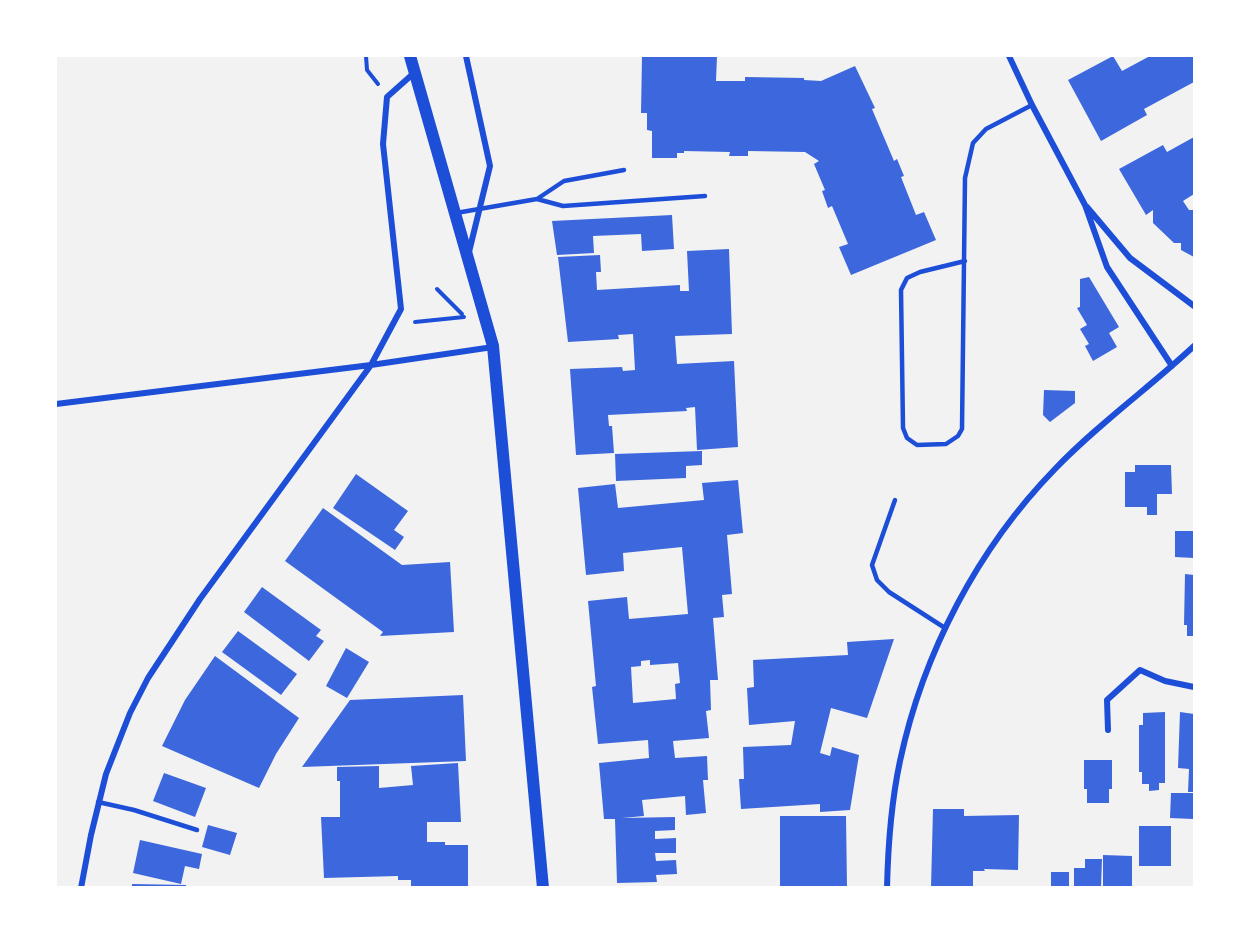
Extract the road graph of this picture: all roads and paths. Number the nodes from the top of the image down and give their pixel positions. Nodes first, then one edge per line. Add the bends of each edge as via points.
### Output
1 (366, 56) edge
2 (410, 56) edge
3 (466, 56) edge
4 (1009, 56) edge
5 (414, 73) junction
6 (387, 97) junction
7 (1032, 105) junction
8 (624, 170) dead end
9 (705, 196) dead end
10 (537, 199) junction
11 (1085, 205) junction
12 (480, 208) junction
13 (456, 213) junction
14 (468, 255) junction
15 (965, 261) junction
16 (1194, 306) edge
17 (465, 317) dead end
18 (411, 322) dead end
19 (493, 346) junction
20 (1194, 346) edge
21 (371, 365) junction
22 (1172, 366) junction
23 (56, 404) edge
24 (895, 500) dead end
25 (945, 628) junction
26 (1194, 687) edge
27 (1108, 730) dead end
28 (98, 802) junction
29 (197, 830) dead end
30 (81, 888) edge
31 (543, 888) edge
32 (887, 888) edge

1 - 6 path via 368,70
2 - 5 main road
3 - 12 street via 490,166
4 - 7 street
5 - 6 street
5 - 13 main road
6 - 21 street via 383,144 401,309
7 - 11 street
7 - 15 lane via 986,129 973,143 966,177
8 - 10 lane via 564,181
9 - 10 lane via 563,207
10 - 12 lane
11 - 16 street via 1130,258
11 - 22 street via 1107,267
12 - 13 lane
12 - 14 street
13 - 14 main road
14 - 19 main road
15 - 15 lane via 962,429 946,444 917,445 907,438 903,428 901,290 908,278 920,272
17 - 18 path
19 - 21 street
19 - 31 main road
20 - 22 street
21 - 23 street
21 - 28 street via 166,650 130,713
22 - 25 street via 1048,476 984,559
24 - 25 lane via 872,565 889,592
25 - 32 street via 921,688 900,761 888,836
26 - 27 street via 1164,681 1140,670 1107,700
28 - 29 lane
28 - 30 street

